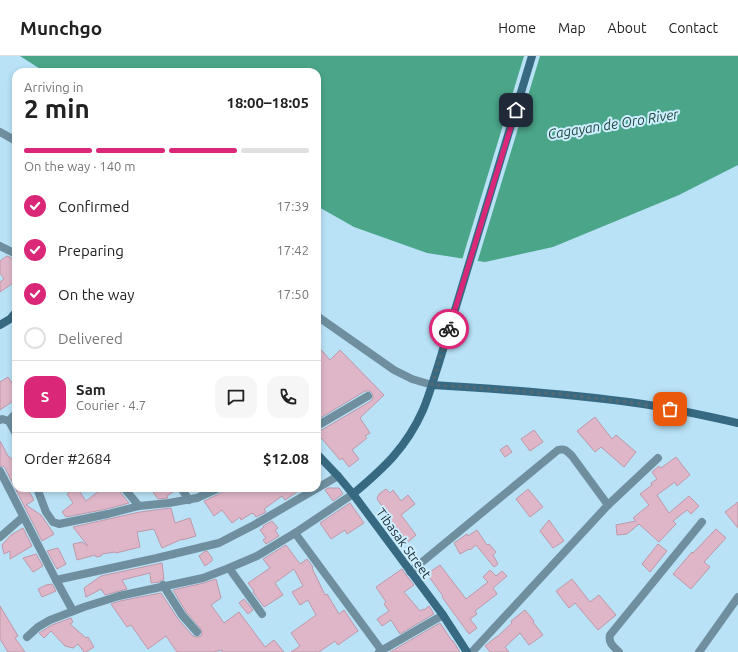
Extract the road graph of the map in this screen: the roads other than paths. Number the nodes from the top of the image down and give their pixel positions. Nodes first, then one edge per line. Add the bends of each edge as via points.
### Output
1 (532, 56) edge
2 (0, 132) edge
3 (12, 139) edge
4 (0, 246) edge
5 (12, 252) edge
6 (12, 317) edge
7 (321, 319) edge
8 (0, 325) edge
9 (432, 385) junction
10 (368, 396) dead end
11 (12, 418) edge
12 (0, 420) edge
13 (9, 421) junction
14 (738, 423) edge
15 (321, 424) edge
16 (12, 427) edge
17 (321, 458) edge
18 (658, 458) dead end
19 (0, 470) edge
20 (338, 476) junction
21 (321, 486) edge
22 (38, 492) edge
23 (127, 492) edge
24 (184, 492) edge
25 (210, 492) edge
26 (311, 492) edge
27 (353, 494) junction
28 (189, 500) junction
29 (608, 505) junction
30 (139, 506) junction
31 (23, 517) junction
32 (702, 522) dead end
33 (295, 533) junction
34 (0, 537) edge
35 (229, 568) junction
36 (410, 572) junction
37 (56, 580) junction
38 (163, 586) junction
39 (738, 597) edge
40 (74, 611) junction
41 (262, 614) dead end
42 (443, 615) junction
43 (197, 632) dead end
44 (27, 637) dead end
45 (381, 651) edge
46 (467, 652) edge
47 (472, 652) edge
48 (619, 652) edge
49 (698, 652) edge

1 - 9 street
2 - 3 street
4 - 5 street
6 - 8 street
7 - 9 street via 394,370
9 - 14 street via 644,404
9 - 27 street via 424,409 406,442 382,469
10 - 15 street
11 - 13 street
12 - 13 street
13 - 16 street
17 - 20 street, Tibasak Street
18 - 29 street
19 - 31 street
20 - 21 street
20 - 27 street, Tibasak Street
22 - 30 street via 46,512 53,522 59,524
23 - 30 street
24 - 28 street
25 - 28 street
26 - 37 street via 219,543
27 - 33 street
27 - 36 street, Tibasak Street
28 - 30 street
29 - 36 street via 568,451 558,450
29 - 47 street
31 - 34 street
31 - 37 street
32 - 48 street via 610,635 611,644
33 - 35 street via 257,556
33 - 45 street
35 - 38 street via 203,578
35 - 41 street
36 - 42 street, Tibasak Street
37 - 40 street
38 - 40 street via 119,596
38 - 43 street
39 - 49 street
40 - 44 street via 50,620
42 - 45 street
42 - 46 street, Tibasak Street

